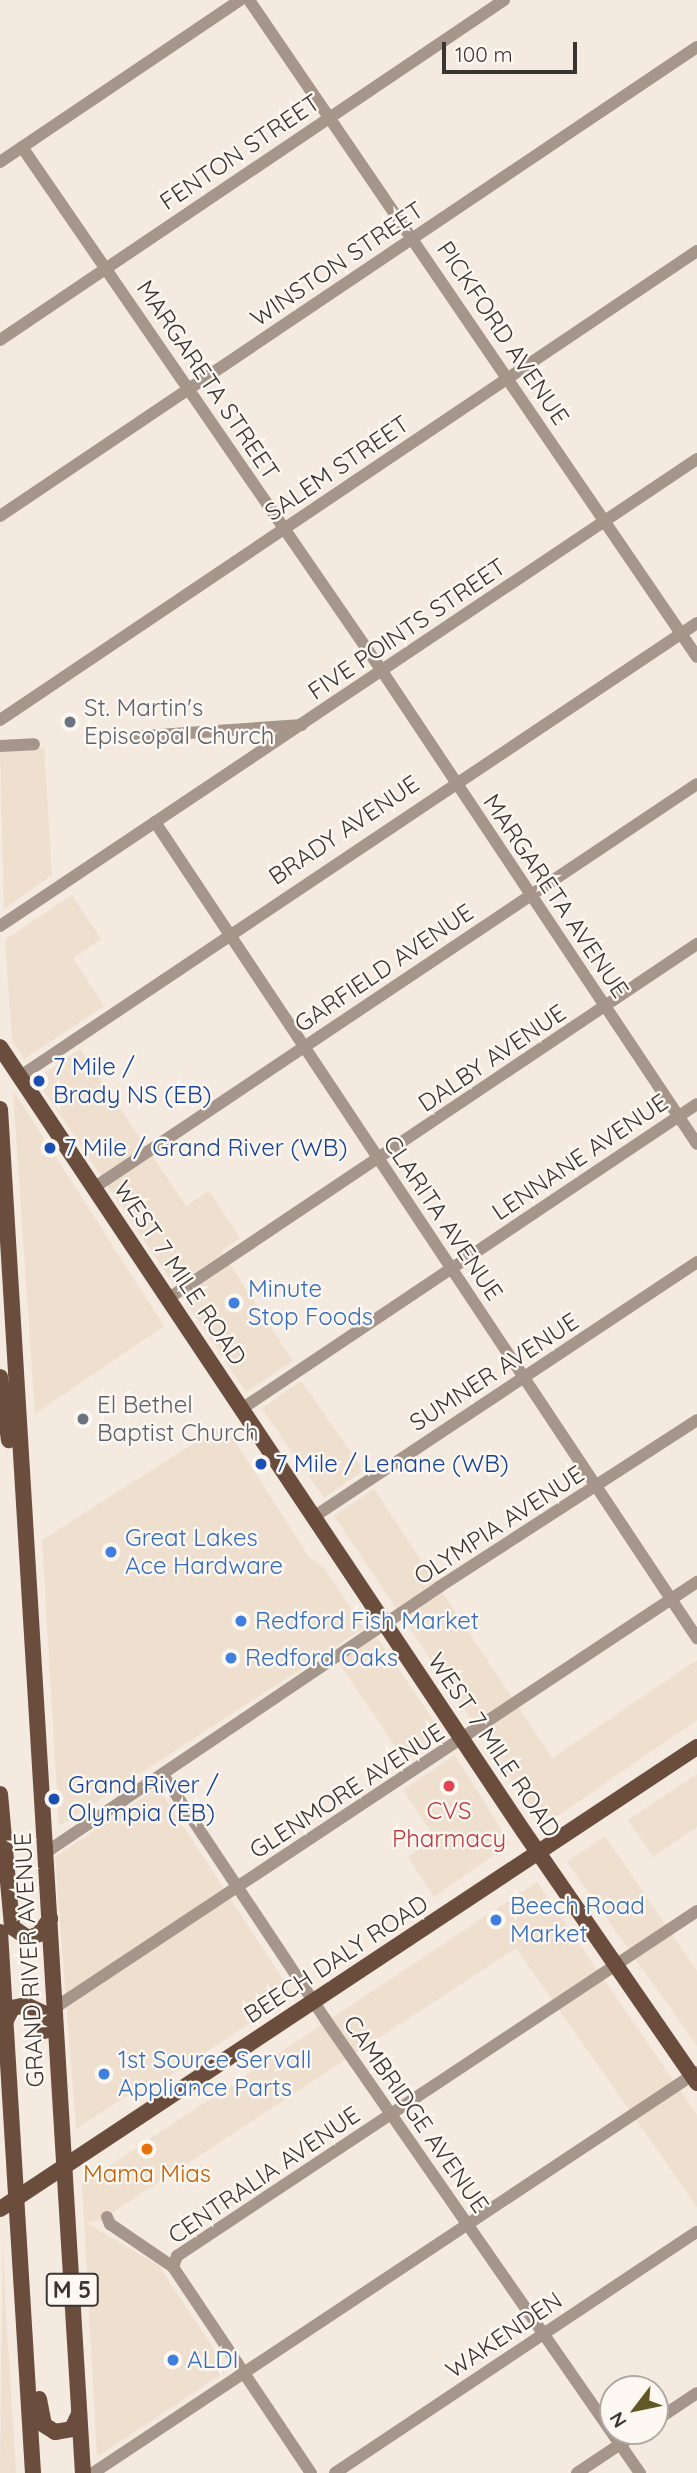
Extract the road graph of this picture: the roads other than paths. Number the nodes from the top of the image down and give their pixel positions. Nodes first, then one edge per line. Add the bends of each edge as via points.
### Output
1 (240, 0) edge
2 (248, 0) edge
3 (504, 0) edge
4 (697, 47) edge
5 (329, 118) junction
6 (22, 147) junction
7 (0, 162) edge
8 (412, 238) junction
9 (697, 251) edge
10 (106, 268) junction
11 (0, 340) edge
12 (508, 378) junction
13 (189, 389) junction
14 (697, 459) edge
15 (0, 516) edge
16 (605, 521) junction
17 (284, 529) junction
18 (697, 623) edge
19 (681, 633) junction
20 (697, 657) edge
21 (382, 671) junction
22 (0, 720) edge
23 (302, 725) junction
24 (115, 738) dead end
25 (34, 744) dead end
26 (0, 746) edge
27 (454, 781) junction
28 (697, 784) edge
29 (155, 822) junction
30 (530, 895) junction
31 (0, 926) edge
32 (229, 933) junction
33 (697, 944) edge
34 (605, 1007) junction
35 (0, 1047) edge
36 (304, 1047) junction
37 (19, 1077) junction
38 (697, 1104) edge
39 (0, 1109) edge
40 (679, 1116) junction
41 (697, 1144) edge
42 (378, 1159) junction
43 (95, 1187) junction
44 (6, 1207) junction
45 (0, 1228) edge
46 (697, 1262) edge
47 (451, 1269) junction
48 (169, 1298) junction
49 (0, 1377) edge
50 (525, 1377) junction
51 (243, 1408) junction
52 (697, 1420) edge
53 (597, 1488) junction
54 (315, 1516) junction
55 (24, 1524) junction
56 (697, 1582) edge
57 (672, 1599) junction
58 (386, 1624) junction
59 (697, 1638) edge
60 (463, 1739) junction
61 (697, 1747) edge
62 (163, 1775) junction
63 (0, 1794) edge
64 (45, 1853) junction
65 (539, 1853) junction
66 (238, 1888) junction
67 (697, 1911) edge
68 (50, 1919) junction
69 (0, 1932) edge
70 (617, 1964) junction
71 (313, 2002) junction
72 (53, 2009) junction
73 (5, 2022) junction
74 (3, 2041) edge
75 (56, 2069) junction
76 (695, 2076) edge
77 (391, 2114) junction
78 (64, 2165) junction
79 (16, 2198) junction
80 (0, 2209) edge
81 (107, 2217) dead end
82 (468, 2224) junction
83 (697, 2232) edge
84 (173, 2267) junction
85 (22, 2278) junction
86 (544, 2334) junction
87 (241, 2373) junction
88 (697, 2393) edge
89 (669, 2412) edge
90 (79, 2414) junction
91 (599, 2414) edge
92 (618, 2445) edge
93 (621, 2445) edge
94 (33, 2473) edge
95 (83, 2473) edge
96 (93, 2473) edge
97 (311, 2473) edge
98 (335, 2473) edge
99 (576, 2473) edge
100 (640, 2473) edge

1 - 6 street
2 - 5 street, PICKFORD AVENUE
3 - 5 street, FENTON STREET
4 - 8 street, WINSTON STREET
5 - 8 street, PICKFORD AVENUE
5 - 10 street, FENTON STREET
6 - 7 street
6 - 10 street, MARGARETA STREET
8 - 12 street, PICKFORD AVENUE
8 - 13 street, WINSTON STREET
9 - 12 street, SALEM STREET
10 - 11 street, FENTON STREET
10 - 13 street, MARGARETA STREET
12 - 16 street, PICKFORD AVENUE
12 - 17 street, SALEM STREET
13 - 15 street, WINSTON STREET
13 - 17 street, MARGARETA STREET
14 - 16 street, FIVE POINTS STREET
16 - 19 street, PICKFORD AVENUE
16 - 21 street, FIVE POINTS STREET
17 - 21 street, MARGARETA STREET
17 - 22 street, SALEM STREET
18 - 19 street, BRADY AVENUE
19 - 20 street, PICKFORD AVENUE
19 - 27 street, BRADY AVENUE
21 - 23 street, FIVE POINTS STREET
21 - 27 street, MARGARETA AVENUE
23 - 24 street
23 - 29 street, FIVE POINTS STREET
25 - 26 street
27 - 30 street, MARGARETA AVENUE
27 - 32 street, BRADY AVENUE
28 - 30 street, GARFIELD AVENUE
29 - 31 street, FIVE POINTS STREET
29 - 32 street, CLARITA AVENUE
30 - 34 street, MARGARETA AVENUE
30 - 36 street, GARFIELD AVENUE
32 - 36 street, CLARITA AVENUE
32 - 37 street, BRADY AVENUE
33 - 34 street, DALBY AVENUE
34 - 40 street, MARGARETA AVENUE
34 - 42 street, DALBY AVENUE
35 - 37 main road, WEST 7 MILE ROAD
36 - 42 street, CLARITA AVENUE
36 - 43 street, GARFIELD AVENUE
37 - 43 main road, WEST 7 MILE ROAD
38 - 40 street, LENNANE AVENUE
39 - 44 main road, GRAND RIVER AVENUE / M 5
40 - 41 street, MARGARETA AVENUE
40 - 47 street, LENNANE AVENUE
42 - 47 street, CLARITA AVENUE
42 - 48 street, DALBY AVENUE
43 - 48 main road, WEST 7 MILE ROAD
44 - 45 main road
44 - 55 main road, GRAND RIVER AVENUE / M 5
46 - 50 street, SUMNER AVENUE
47 - 50 street, CLARITA AVENUE
47 - 51 street, LENNANE AVENUE
48 - 51 main road, WEST 7 MILE ROAD
49 - 55 main road via 13,1499
50 - 53 street, CLARITA AVENUE
50 - 54 street, SUMNER AVENUE
51 - 54 main road, WEST 7 MILE ROAD
52 - 53 street, OLYMPIA AVENUE
53 - 57 street, CLARITA AVENUE
53 - 58 street, OLYMPIA AVENUE
54 - 58 main road, WEST 7 MILE ROAD
55 - 64 main road, GRAND RIVER AVENUE / M 5
56 - 57 street, GLENMORE AVENUE
57 - 59 street, CLARITA AVENUE
57 - 60 street, GLENMORE AVENUE
58 - 60 main road, WEST 7 MILE ROAD
58 - 62 street, OLYMPIA AVENUE
60 - 65 main road, WEST 7 MILE ROAD
60 - 66 street, GLENMORE AVENUE
61 - 65 main road, BEECH DALY ROAD
62 - 64 street, OLYMPIA AVENUE
62 - 66 street, CAMBRIDGE AVENUE
63 - 68 main road via 12,1927 28,1938 39,1934
64 - 68 main road, GRAND RIVER AVENUE / M 5
65 - 70 main road, WEST 7 MILE ROAD
65 - 71 main road, BEECH DALY ROAD
66 - 71 street, CAMBRIDGE AVENUE
66 - 72 street, GLENMORE AVENUE
67 - 70 street, CENTRALIA AVENUE
68 - 72 main road, GRAND RIVER AVENUE / M 5
69 - 73 main road, GRAND RIVER AVENUE / M 5
70 - 76 main road, WEST 7 MILE ROAD
70 - 77 street, CENTRALIA AVENUE
71 - 77 street, CAMBRIDGE AVENUE
71 - 78 main road, BEECH DALY ROAD
72 - 75 main road, GRAND RIVER AVENUE / M 5
73 - 74 main road, GRAND RIVER AVENUE / M 5
73 - 75 main road via 16,2005 43,2013 47,2059
74 - 79 main road, GRAND RIVER AVENUE / M 5
75 - 78 main road, GRAND RIVER AVENUE / M 5
76 - 82 street
77 - 82 street, CAMBRIDGE AVENUE
77 - 84 street, CENTRALIA AVENUE via 177,2256
78 - 79 main road, BEECH DALY ROAD
78 - 90 main road, GRAND RIVER AVENUE / M 5
79 - 80 main road, BEECH DALY ROAD
79 - 85 main road, GRAND RIVER AVENUE / M 5
81 - 84 street via 110,2224
82 - 86 street, CAMBRIDGE AVENUE
82 - 87 street
83 - 86 street, WAKENDEN
84 - 87 street
85 - 90 main road via 32,2301 40,2418 48,2429 64,2432 75,2426
85 - 94 main road, GRAND RIVER AVENUE / M 5
86 - 91 street, CAMBRIDGE AVENUE
86 - 98 street, WAKENDEN
87 - 96 street
87 - 97 street
88 - 89 street
90 - 95 main road, GRAND RIVER AVENUE / M 5
92 - 99 street
93 - 100 street, CAMBRIDGE AVENUE

